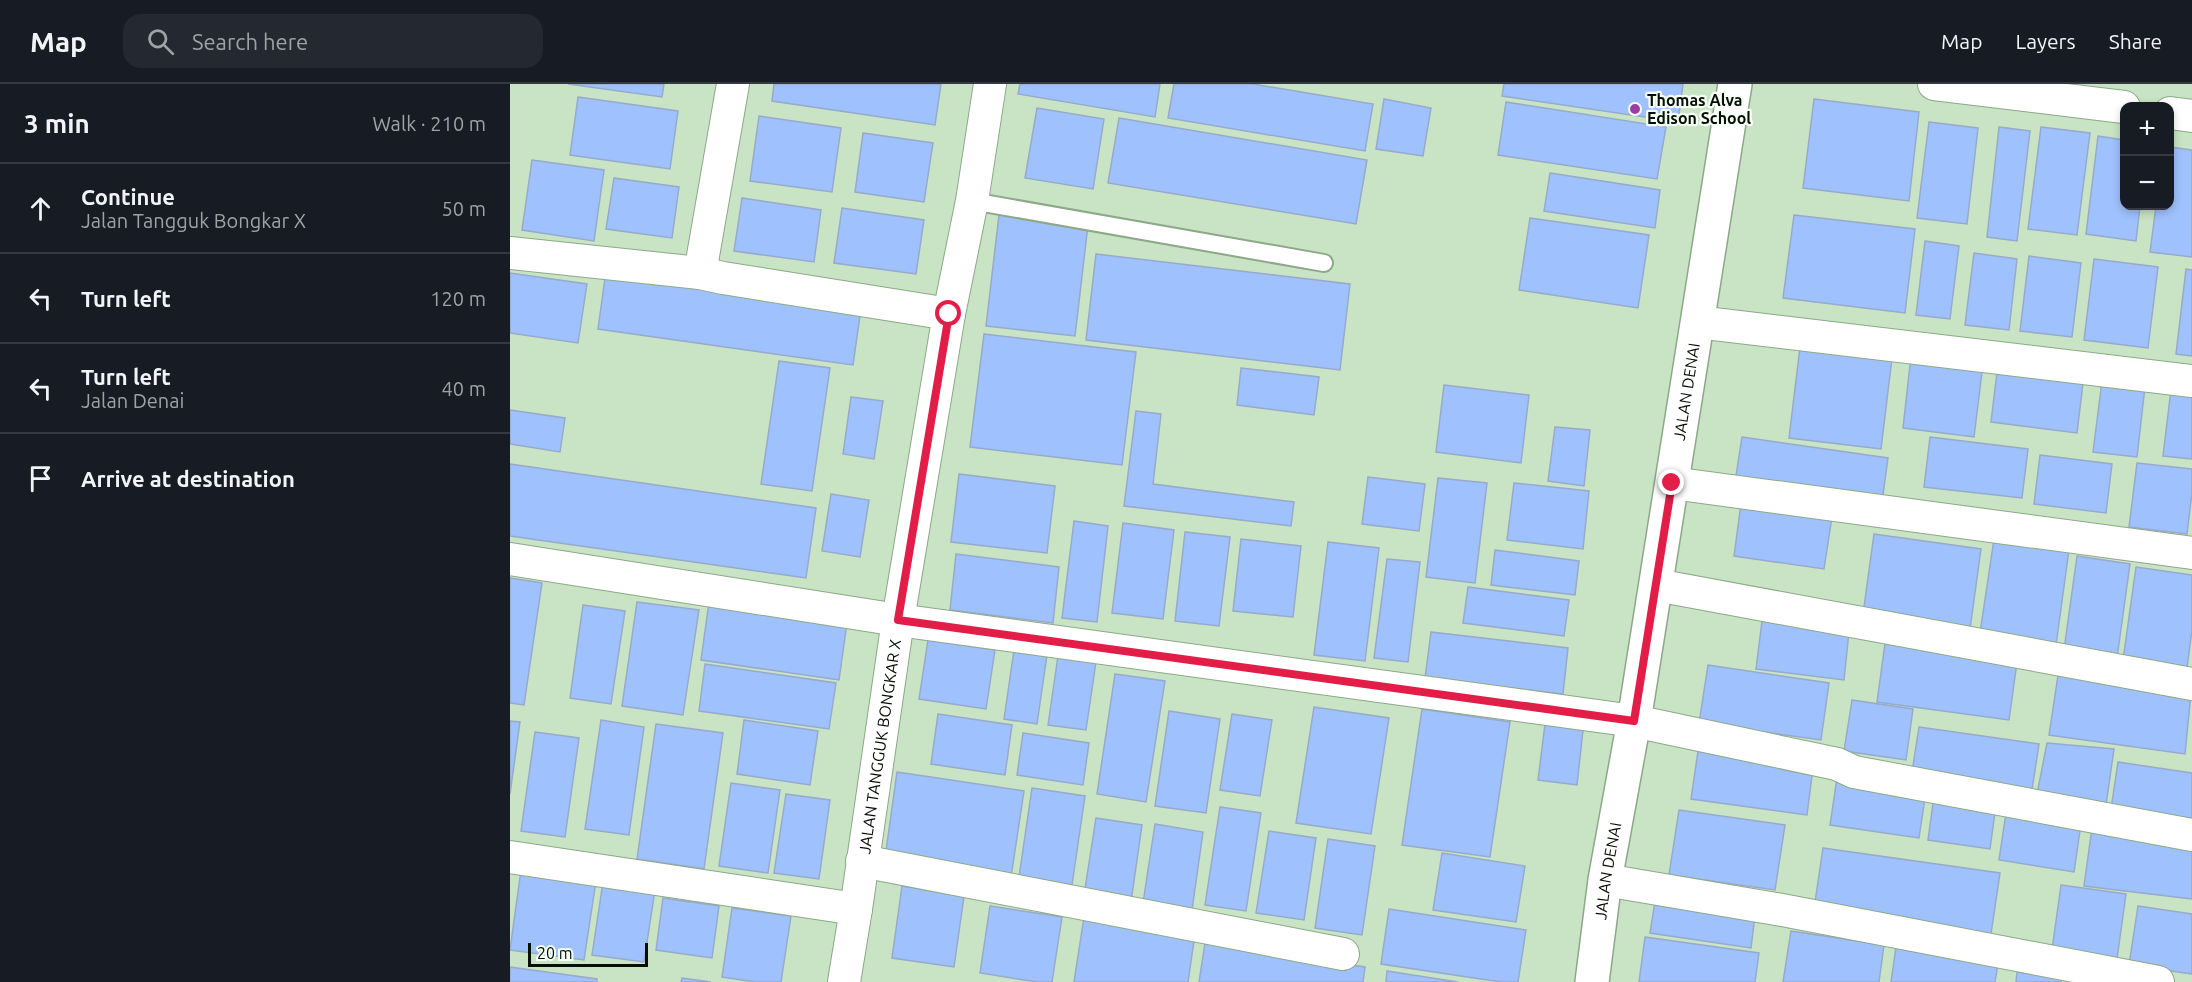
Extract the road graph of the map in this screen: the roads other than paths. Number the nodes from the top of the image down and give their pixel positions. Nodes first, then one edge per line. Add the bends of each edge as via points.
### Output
1 (733, 84) edge
2 (990, 84) edge
3 (1735, 84) edge
4 (1934, 84) edge
5 (2120, 107) edge
6 (2174, 114) edge
7 (2192, 116) edge
8 (972, 201) junction
9 (510, 253) edge
10 (1324, 263) dead end
11 (700, 273) junction
12 (949, 314) junction
13 (1697, 322) junction
14 (2192, 381) edge
15 (1672, 483) junction
16 (2192, 553) edge
17 (510, 559) edge
18 (1656, 585) junction
19 (898, 620) junction
20 (2192, 684) edge
21 (1634, 721) junction
22 (2192, 835) edge
23 (510, 857) edge
24 (862, 861) junction
25 (1605, 880) junction
26 (856, 909) junction
27 (1343, 954) dead end
28 (844, 982) edge
29 (1592, 982) edge
30 (2158, 982) edge

1 - 11 street
2 - 8 street, JALAN TANGGUK BONGKAR X
3 - 13 main road, JALAN DENAI
4 - 5 street
6 - 7 street
8 - 10 lane
8 - 12 street, JALAN TANGGUK BONGKAR X
9 - 11 street
11 - 12 street
12 - 19 street, JALAN TANGGUK BONGKAR X
13 - 14 street
13 - 15 main road, JALAN DENAI
15 - 16 street
15 - 18 main road, JALAN DENAI
17 - 19 street
18 - 20 street
18 - 21 main road, JALAN DENAI
19 - 21 street
19 - 24 street, JALAN TANGGUK BONGKAR X
21 - 22 street via 1837,764 1854,772
21 - 25 main road, JALAN DENAI
23 - 26 street
24 - 26 street, JALAN TANGGUK BONGKAR X
24 - 27 street
25 - 29 main road, JALAN DENAI
25 - 30 street
26 - 28 street, JALAN TANGGUK BONGKAR X

